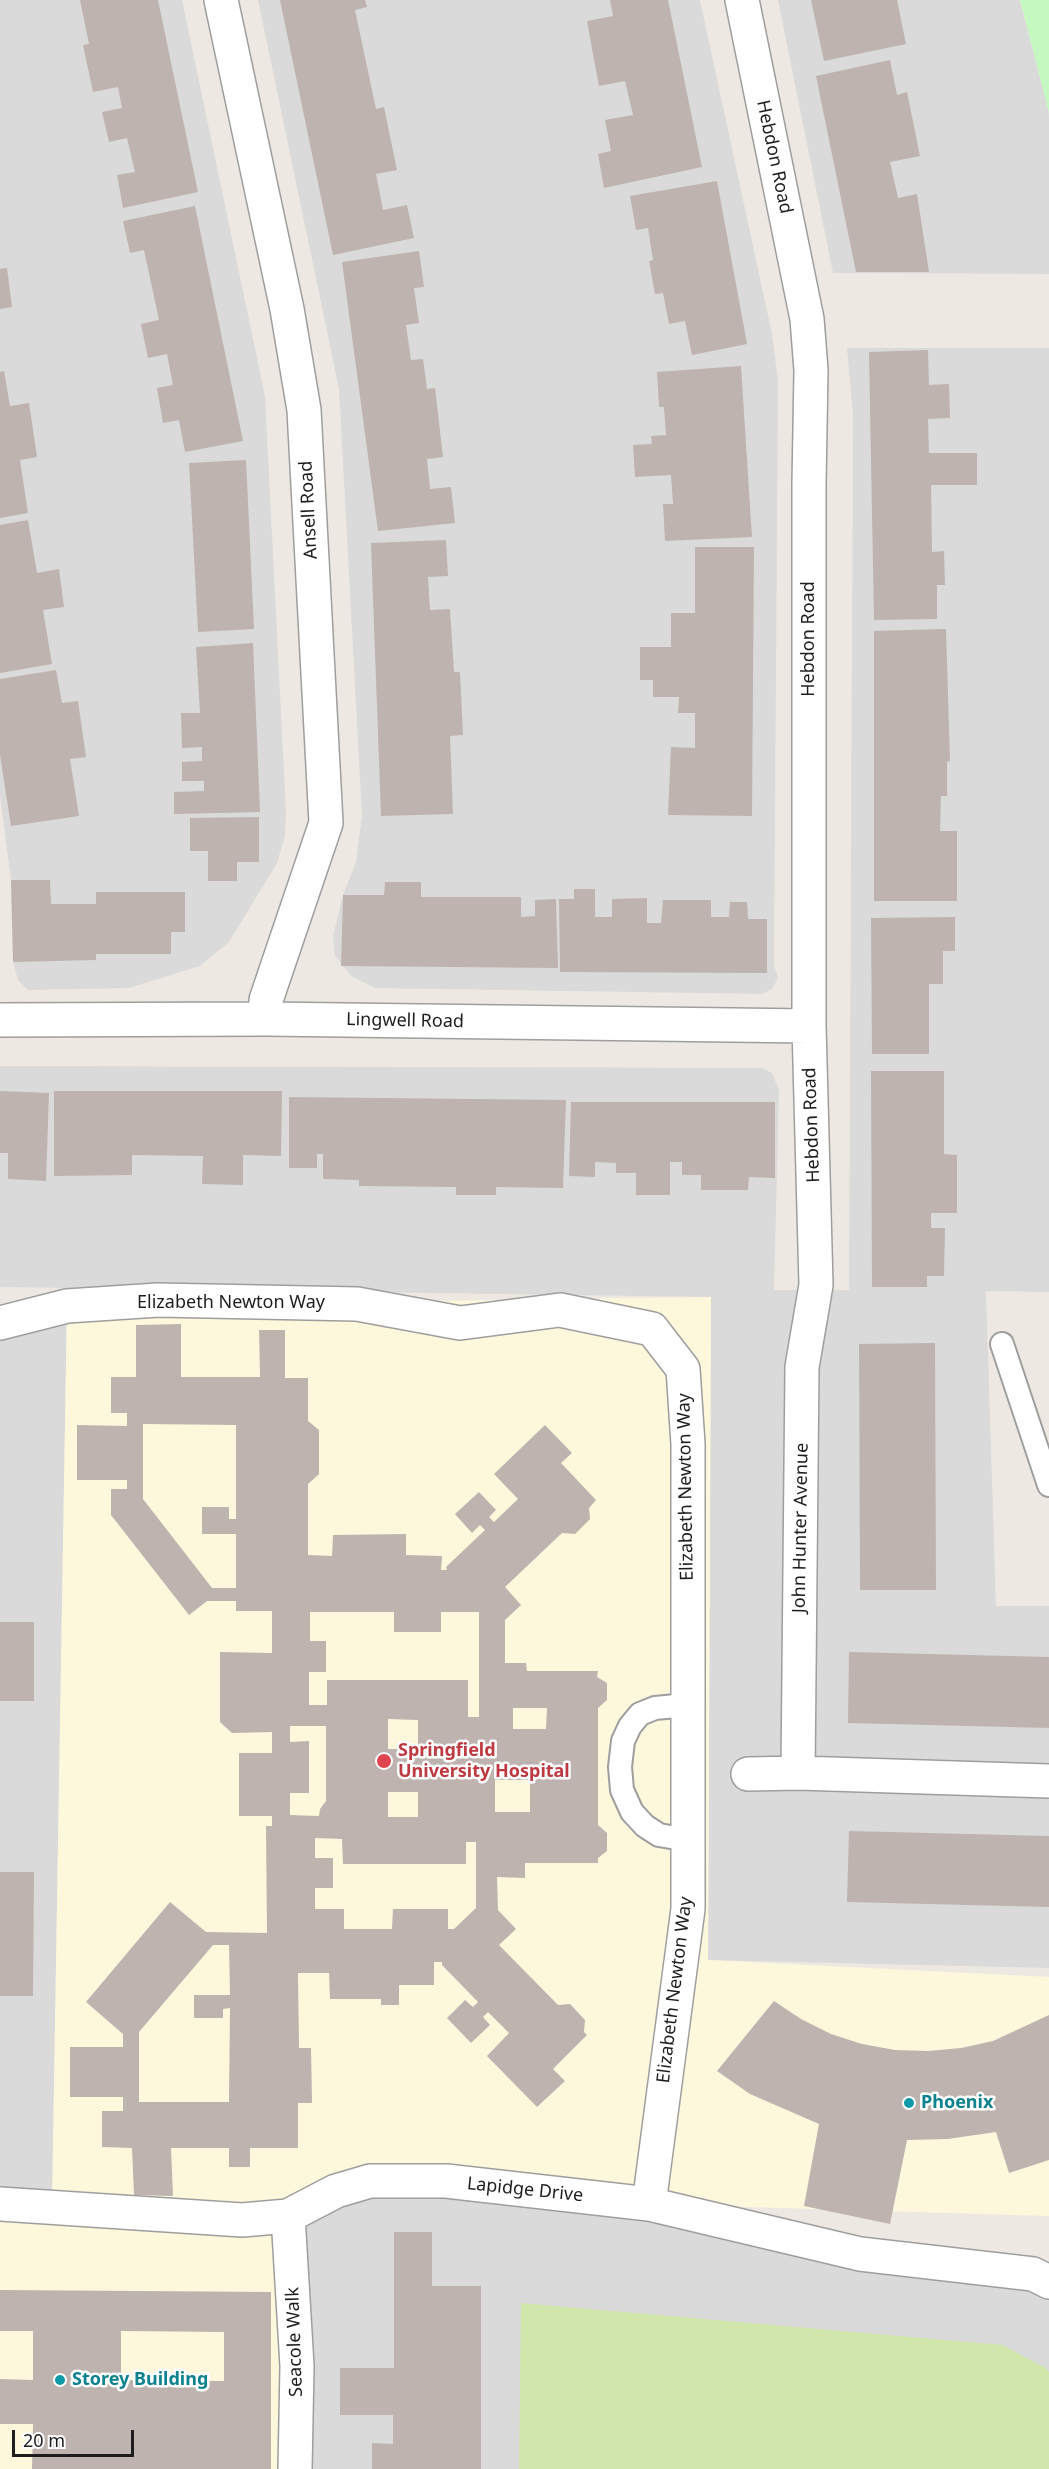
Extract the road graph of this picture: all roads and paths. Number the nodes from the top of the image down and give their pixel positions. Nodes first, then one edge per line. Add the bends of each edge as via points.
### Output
1 (221, 0) edge
2 (742, 0) edge
3 (266, 1019) junction
4 (0, 1020) edge
5 (809, 1026) junction
6 (816, 1285) joint
7 (0, 1323) edge
8 (1002, 1344) dead end
9 (1049, 1484) edge
10 (687, 1705) junction
11 (798, 1773) junction
12 (748, 1774) dead end
13 (1049, 1780) edge
14 (688, 1840) junction
15 (0, 2204) edge
16 (649, 2204) junction
17 (288, 2216) junction
18 (1049, 2282) edge
19 (295, 2469) edge

1 - 3 street, Ansell Road via 287,309 304,410 326,823 266,1000
2 - 5 street, Hebdon Road via 807,319 811,370
3 - 4 street, Lingwell Road
3 - 5 street, Lingwell Road
5 - 6 street, Hebdon Road
6 - 11 street, John Hunter Avenue via 802,1367
7 - 10 street, Elizabeth Newton Way via 67,1306 158,1300 357,1304 460,1323 560,1310 652,1329 682,1369 688,1444
8 - 9 lane
10 - 14 street, Elizabeth Newton Way
10 - 14 lane via 640,1713 623,1741 620,1767 622,1790 632,1812 645,1826 659,1835
11 - 12 street
11 - 13 street
14 - 16 street, Elizabeth Newton Way via 688,1909
15 - 17 street, Lapidge Drive via 242,2220
16 - 17 street, Lapidge Drive via 446,2181 370,2181 336,2191
16 - 18 street, Lapidge Drive via 860,2254 1033,2274
17 - 19 street, Seacole Walk via 297,2366

